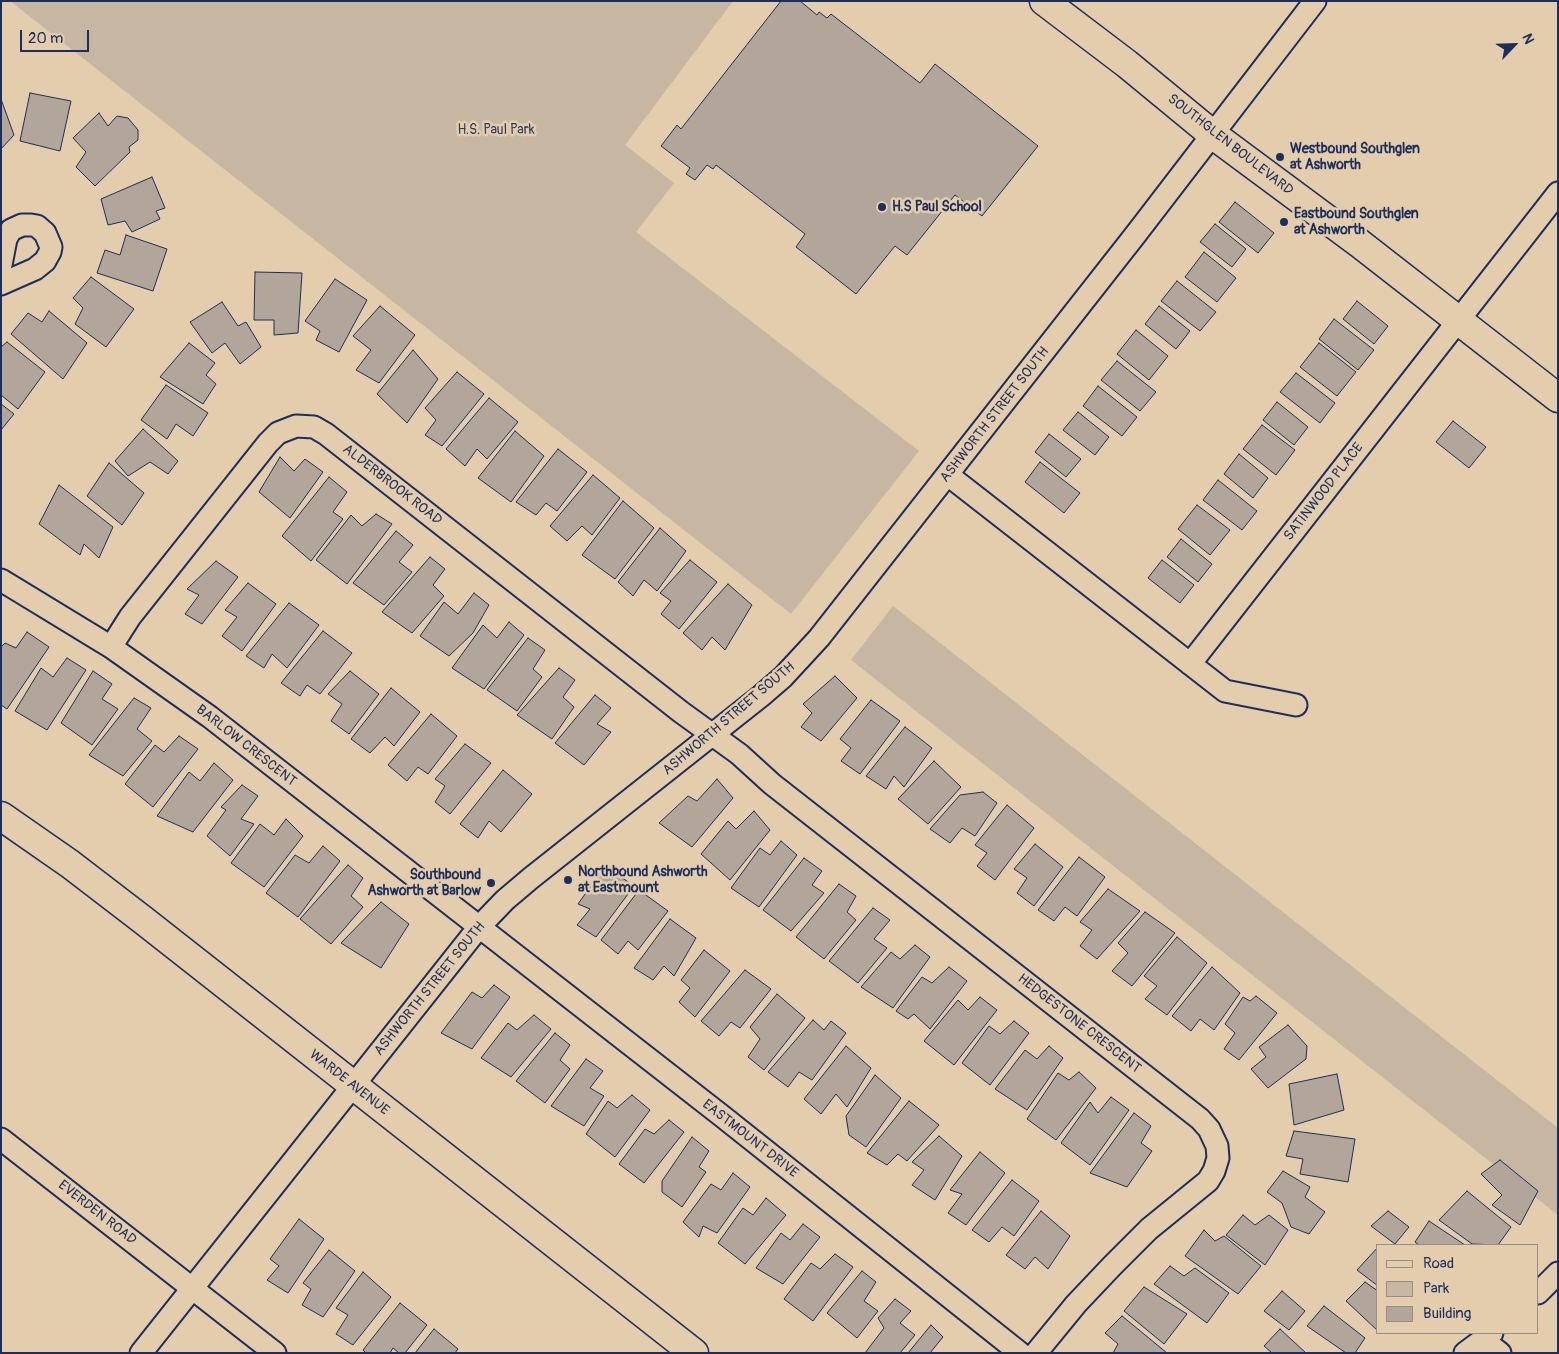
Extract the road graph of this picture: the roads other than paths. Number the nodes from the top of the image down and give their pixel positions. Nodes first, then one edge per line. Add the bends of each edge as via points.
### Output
1 (1044, 1) edge
2 (1315, 1) edge
3 (1212, 134) junction
4 (1558, 193) edge
5 (1, 265) edge
6 (1, 284) edge
7 (1457, 320) junction
8 (1558, 398) edge
9 (948, 475) junction
10 (1, 580) edge
11 (111, 647) junction
12 (1190, 664) junction
13 (1296, 705) dead end
14 (713, 734) junction
15 (1, 816) edge
16 (479, 927) junction
17 (352, 1085) junction
18 (1, 1139) edge
19 (1558, 1273) edge
20 (193, 1288) junction
21 (1539, 1292) edge
22 (1487, 1336) edge
23 (142, 1353) edge
24 (275, 1353) edge
25 (694, 1353) edge
26 (1020, 1353) edge
27 (1036, 1353) edge
28 (1465, 1353) edge
29 (1500, 1353) edge

1 - 3 main road, SOUTHGLEN BOULEVARD
2 - 3 street, ASHWORTH STREET SOUTH
3 - 7 main road, SOUTHGLEN BOULEVARD
3 - 9 street, ASHWORTH STREET SOUTH
4 - 7 street, SATINWOOD PLACE
5 - 6 street via 6,239 12,230 31,225 45,233 51,247 45,262
7 - 8 main road, SOUTHGLEN BOULEVARD
7 - 12 street, SATINWOOD PLACE
9 - 12 street
9 - 14 street, ASHWORTH STREET SOUTH via 804,656
10 - 11 street, BARLOW CRESCENT
11 - 14 street, ALDERBROOK ROAD via 130,617 268,443 278,433 290,428 309,426 326,434
11 - 16 street, BARLOW CRESCENT via 210,717
12 - 13 street via 1224,691
14 - 16 street, ASHWORTH STREET SOUTH via 531,878
14 - 27 street, HEDGESTONE CRESCENT via 772,784 1200,1119 1213,1135 1218,1158 1208,1181 1149,1229 1076,1304
15 - 17 main road, WARDE AVENUE via 70,864
16 - 17 street, ASHWORTH STREET SOUTH
16 - 26 street, EASTMOUNT DRIVE
17 - 20 street, ASHWORTH STREET SOUTH
17 - 25 main road, WARDE AVENUE
18 - 20 street, EVERDEN ROAD
19 - 21 street
20 - 23 street, ASHWORTH STREET SOUTH
20 - 24 street, EVERDEN ROAD
22 - 28 street
22 - 29 street

